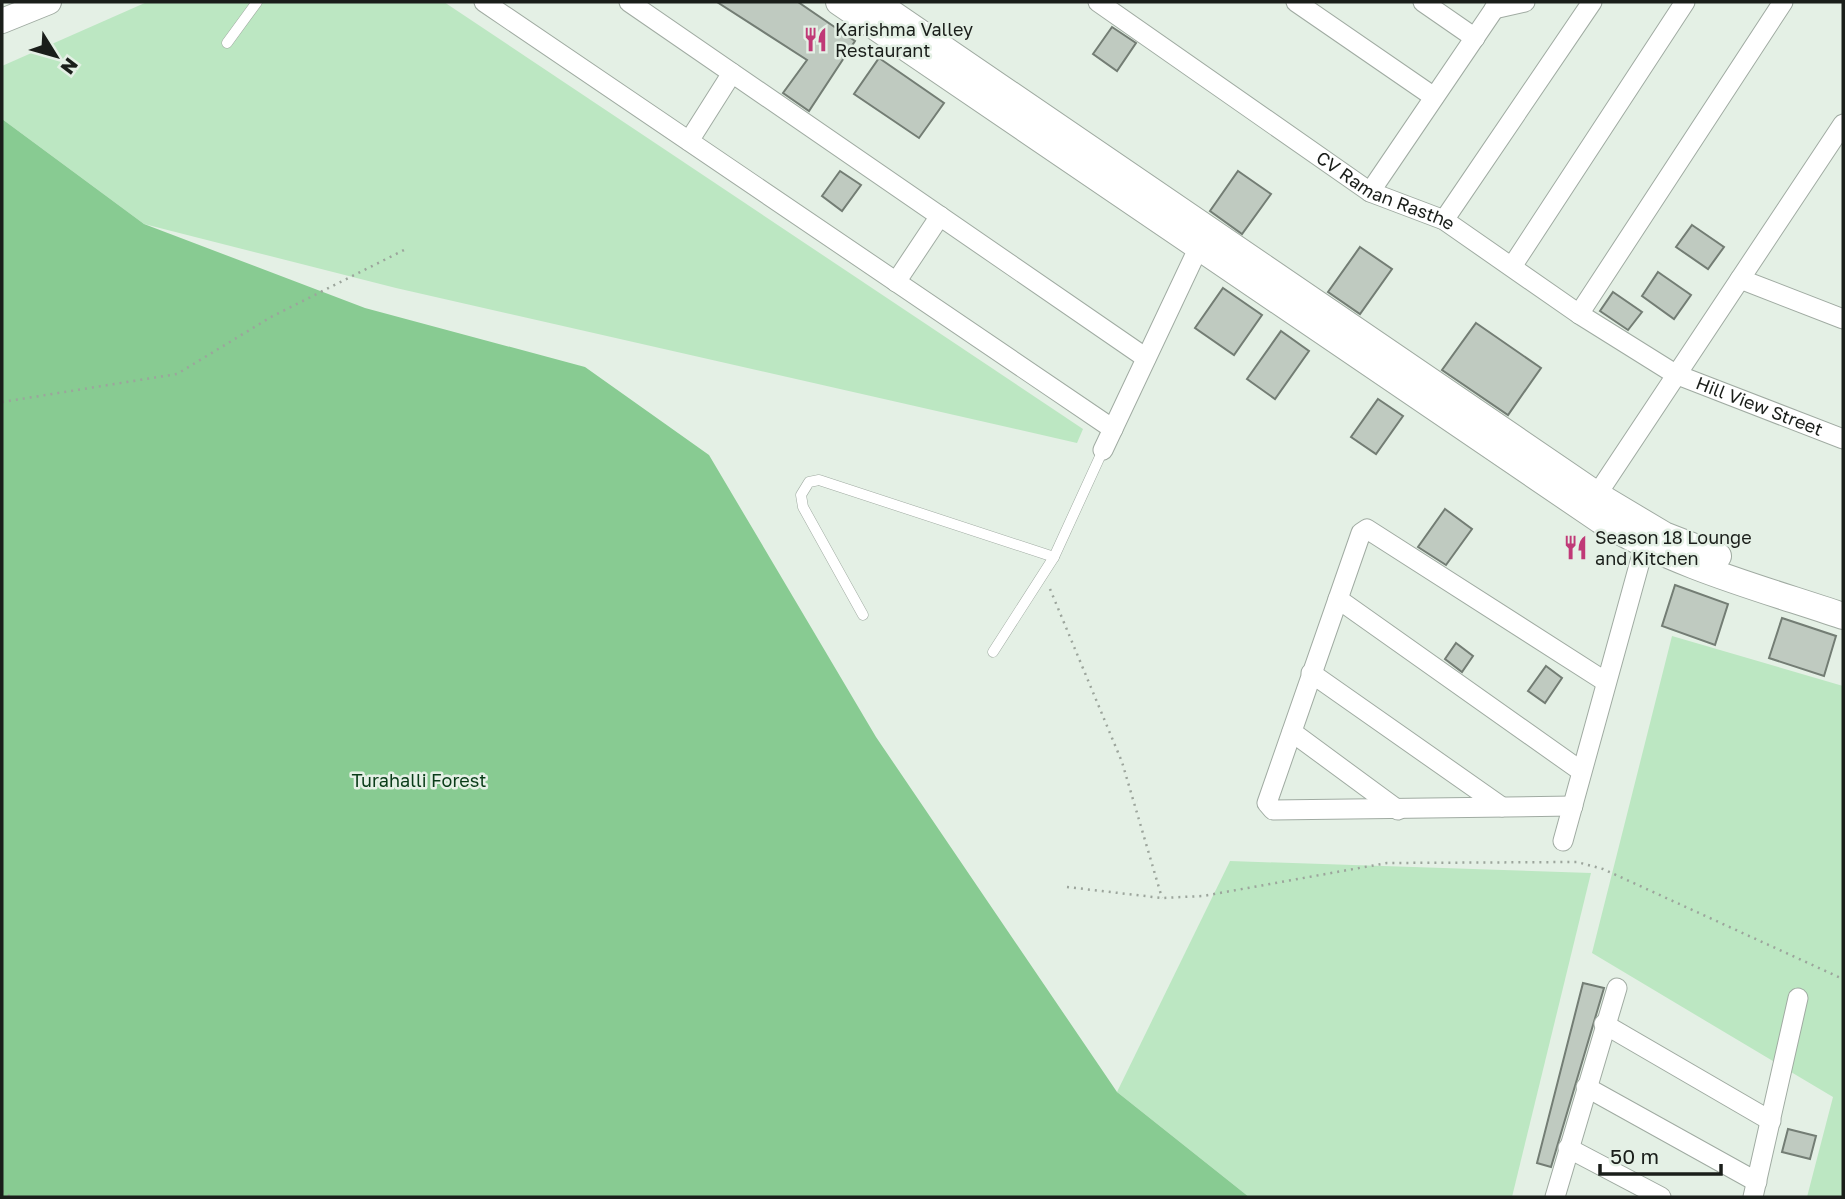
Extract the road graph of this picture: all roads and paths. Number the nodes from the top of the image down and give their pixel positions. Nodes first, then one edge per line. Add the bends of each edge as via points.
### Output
1 (49, 2) edge
2 (257, 2) edge
3 (484, 2) edge
4 (629, 2) edge
5 (839, 2) edge
6 (876, 2) edge
7 (1098, 2) edge
8 (1296, 2) edge
9 (1423, 2) edge
10 (1525, 2) edge
11 (1592, 2) edge
12 (1685, 2) edge
13 (1783, 2) edge
14 (1497, 6) edge
15 (2, 21) edge
16 (1475, 38) junction
17 (227, 43) dead end
18 (732, 73) junction
19 (1434, 97) junction
20 (1843, 124) edge
21 (689, 141) junction
22 (1370, 192) junction
23 (940, 216) junction
24 (1444, 220) junction
25 (1203, 238) junction
26 (408, 248) dead end
27 (1513, 265) junction
28 (1740, 279) junction
29 (896, 282) junction
30 (1579, 314) junction
31 (1843, 319) edge
32 (1146, 358) junction
33 (1675, 374) junction
34 (2, 402) edge
35 (1112, 429) junction
36 (1843, 439) edge
37 (1103, 450) joint
38 (1592, 503) junction
39 (1644, 547) junction
40 (1054, 557) junction
41 (1043, 574) junction
42 (1843, 597) edge
43 (1338, 599) junction
44 (863, 615) dead end
45 (1843, 616) edge
46 (993, 652) dead end
47 (1311, 673) junction
48 (1606, 682) junction
49 (1292, 732) junction
50 (1581, 771) junction
51 (1573, 806) junction
52 (1502, 807) junction
53 (1398, 810) junction
54 (1563, 841) dead end
55 (1067, 887) dead end
56 (1161, 898) junction
57 (1843, 979) edge
58 (1617, 988) dead end
59 (1798, 998) dead end
60 (1604, 1024) junction
61 (1586, 1087) junction
62 (1771, 1121) junction
63 (1568, 1148) junction
64 (1755, 1190) edge
65 (2, 1191) edge
66 (11, 1197) edge
67 (1555, 1197) edge
68 (1661, 1197) edge

1 - 15 street
2 - 17 lane
3 - 21 street
4 - 18 street
5 - 25 main road
6 - 25 main road
7 - 22 street, CV Raman Rasthe
8 - 19 street
9 - 16 street
10 - 14 street
11 - 24 street
12 - 27 street
13 - 30 street
14 - 16 street
16 - 19 street
18 - 21 street
18 - 23 street
19 - 22 street
20 - 28 street
21 - 29 street
22 - 24 street, CV Raman Rasthe
23 - 29 street
23 - 32 street
24 - 27 street, CV Raman Rasthe
25 - 32 street
25 - 38 main road
26 - 34 path via 271,317 177,374
27 - 30 street, CV Raman Rasthe
28 - 31 street
28 - 33 street
29 - 35 street
30 - 33 street, CV Raman Rasthe
32 - 35 street
33 - 36 street, Hill View Street
33 - 38 street
35 - 37 street
37 - 40 lane
38 - 39 main road
38 - 42 main road via 1688,545
39 - 45 main road
39 - 48 street
40 - 41 lane
40 - 44 lane via 819,480 809,482 802,495 803,507
41 - 46 lane
41 - 56 path via 1122,762
43 - 47 street
43 - 48 street via 1361,533 1369,529
43 - 50 street
47 - 49 street
47 - 52 street
48 - 50 street
49 - 53 street
49 - 53 street via 1267,803 1270,809
50 - 51 street
51 - 52 street
51 - 54 street
52 - 53 street
55 - 56 path
56 - 57 path via 1203,896 1387,863 1577,862 1603,869
58 - 60 street
59 - 62 street
60 - 61 street
60 - 62 street
61 - 63 street
61 - 64 street
62 - 64 street
63 - 67 street
63 - 68 street
65 - 66 path

